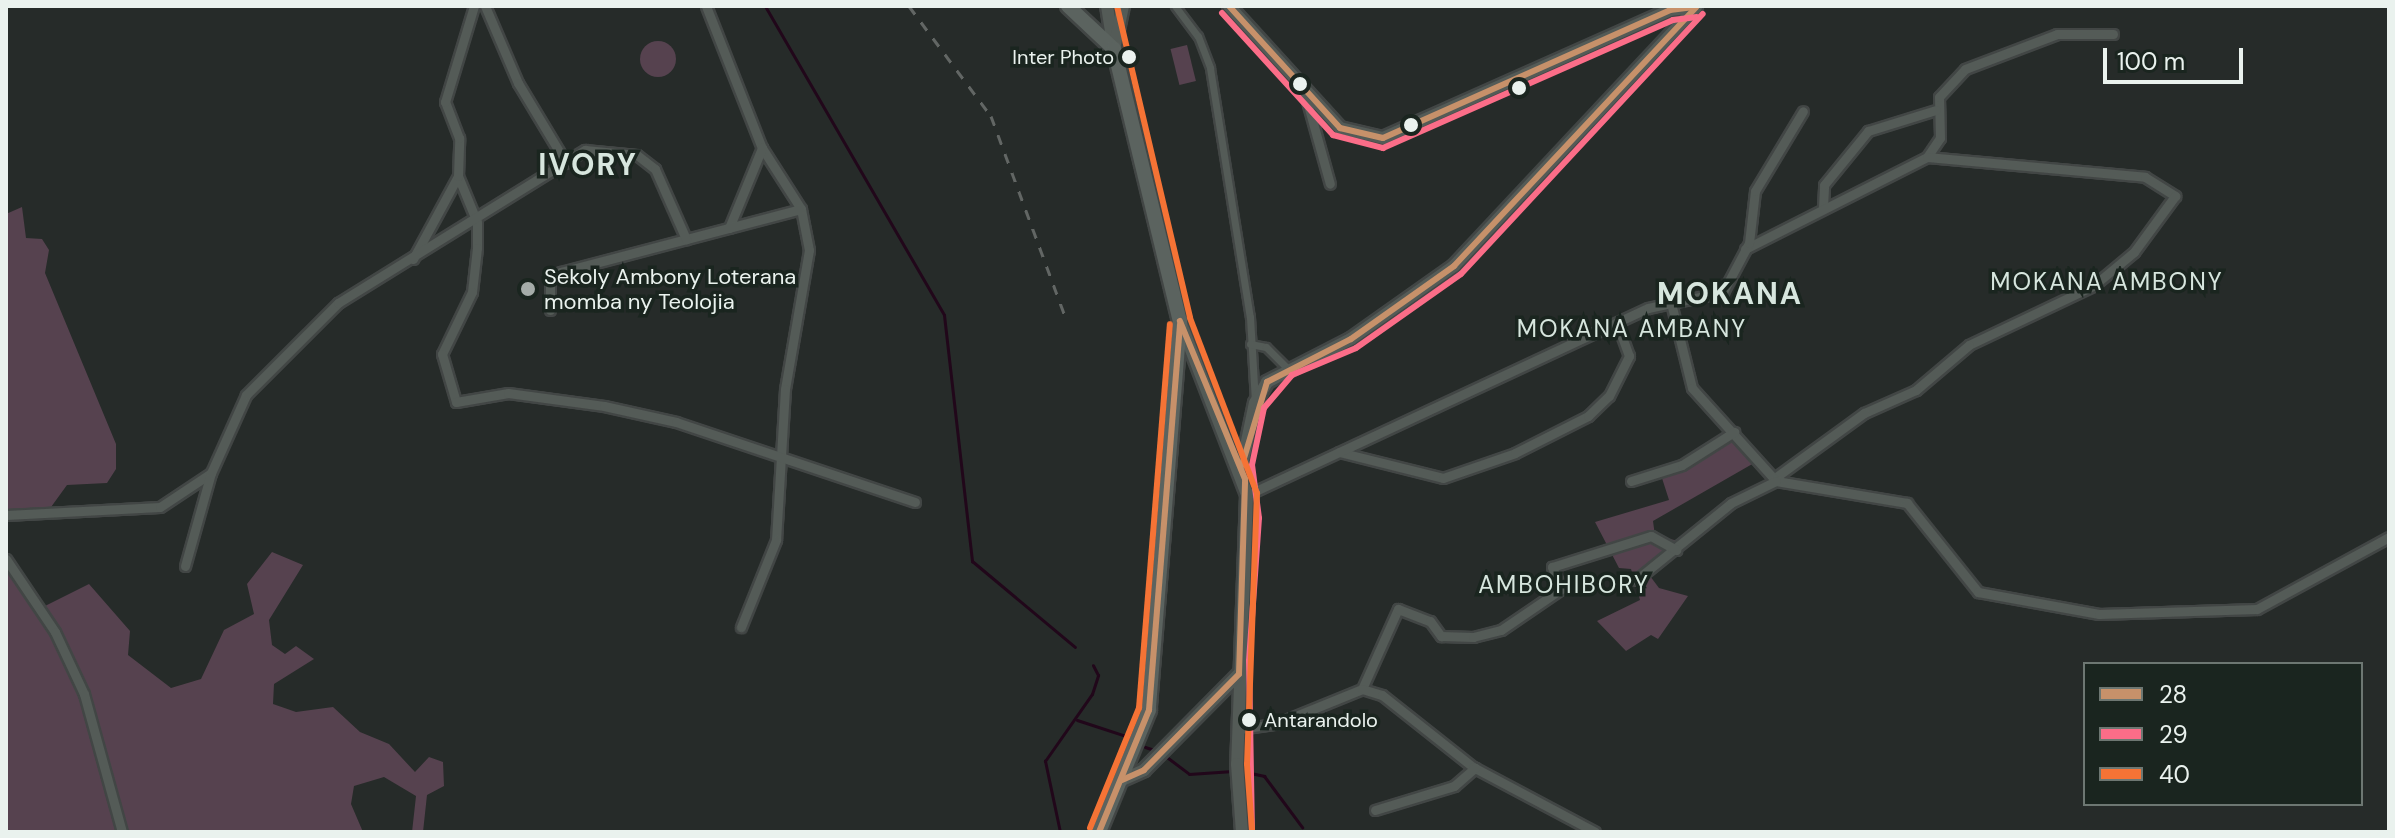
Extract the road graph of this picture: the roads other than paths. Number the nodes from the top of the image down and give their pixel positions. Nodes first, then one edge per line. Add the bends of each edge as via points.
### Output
1 (474, 6) edge
2 (485, 6) edge
3 (706, 6) edge
4 (1068, 6) edge
5 (1107, 6) edge
6 (1123, 6) edge
7 (1175, 6) edge
8 (1697, 7) edge
9 (1234, 8) edge
10 (2113, 34) dead end
11 (1114, 49) junction
12 (1305, 94) junction
13 (1936, 110) junction
14 (1803, 111) dead end
15 (762, 148) junction
16 (1927, 157) junction
17 (566, 163) junction
18 (458, 176) junction
19 (1330, 184) dead end
20 (1823, 207) junction
21 (801, 209) junction
22 (477, 222) junction
23 (729, 228) junction
24 (686, 239) junction
25 (1745, 249) junction
26 (413, 260) junction
27 (1672, 307) junction
28 (550, 310) dead end
29 (1180, 321) junction
30 (1618, 326) junction
31 (1250, 344) junction
32 (1286, 367) junction
33 (1255, 403) junction
34 (1734, 432) junction
35 (1339, 452) junction
36 (780, 455) junction
37 (1242, 465) junction
38 (211, 473) junction
39 (1776, 480) junction
40 (1631, 481) dead end
41 (1247, 495) junction
42 (915, 502) dead end
43 (6, 515) edge
44 (2389, 537) edge
45 (1676, 550) junction
46 (6, 559) edge
47 (185, 566) dead end
48 (1636, 580) dead end
49 (741, 627) dead end
50 (1239, 674) junction
51 (1362, 689) junction
52 (1239, 729) junction
53 (1472, 766) junction
54 (1122, 780) junction
55 (1375, 810) dead end
56 (122, 832) edge
57 (1099, 832) edge
58 (1242, 832) edge
59 (1595, 832) edge

1 - 18 street via 445,102 459,138
2 - 17 street via 518,83
3 - 15 street
4 - 11 main road
5 - 11 street
6 - 11 street
7 - 31 street via 1198,36 1210,68
8 - 12 street via 1670,10 1383,138 1340,128
8 - 32 street via 1454,266 1349,340
9 - 12 street
10 - 13 street via 2057,34 1965,69
11 - 29 main road
12 - 19 street
13 - 16 street via 1940,138
13 - 20 street via 1868,131 1824,185
14 - 25 street via 1755,191
15 - 21 street
15 - 23 street
16 - 20 street
16 - 39 street via 2145,177 2175,196 2134,252 2093,286 1969,345 1916,390 1864,413
17 - 22 street
17 - 24 street via 585,150 637,155 655,169
18 - 22 street
18 - 26 street
20 - 25 street
21 - 23 street
21 - 36 street via 809,278 785,389
22 - 26 street
22 - 36 street via 477,277 442,354 456,402 508,393 604,406
23 - 24 street
24 - 28 street via 561,272 550,278
25 - 27 street via 1723,292
26 - 38 street via 338,303 246,395
27 - 30 street via 1648,308
27 - 34 street via 1692,388
29 - 37 street
29 - 54 main road via 1149,710
30 - 35 street
30 - 35 street via 1629,356 1609,396 1588,416 1515,453 1443,478
31 - 32 street via 1266,347
31 - 33 street
32 - 33 street
33 - 37 street
34 - 39 street
34 - 40 street via 1682,465
35 - 41 street
36 - 42 street
36 - 49 street via 776,540
37 - 41 street
38 - 43 street via 160,507
38 - 47 street
39 - 44 street via 1895,498 1978,592 2099,614 2257,609
39 - 45 street via 1731,503
41 - 50 street
45 - 48 street
45 - 51 street via 1651,536 1552,567 1561,589 1501,630 1473,637 1441,636 1430,621 1398,609
46 - 56 street via 55,632 84,694
50 - 52 street
50 - 54 street via 1144,770
51 - 52 street via 1276,724
51 - 53 street via 1382,695
52 - 58 street
53 - 55 street via 1454,786
53 - 59 street
54 - 57 main road

